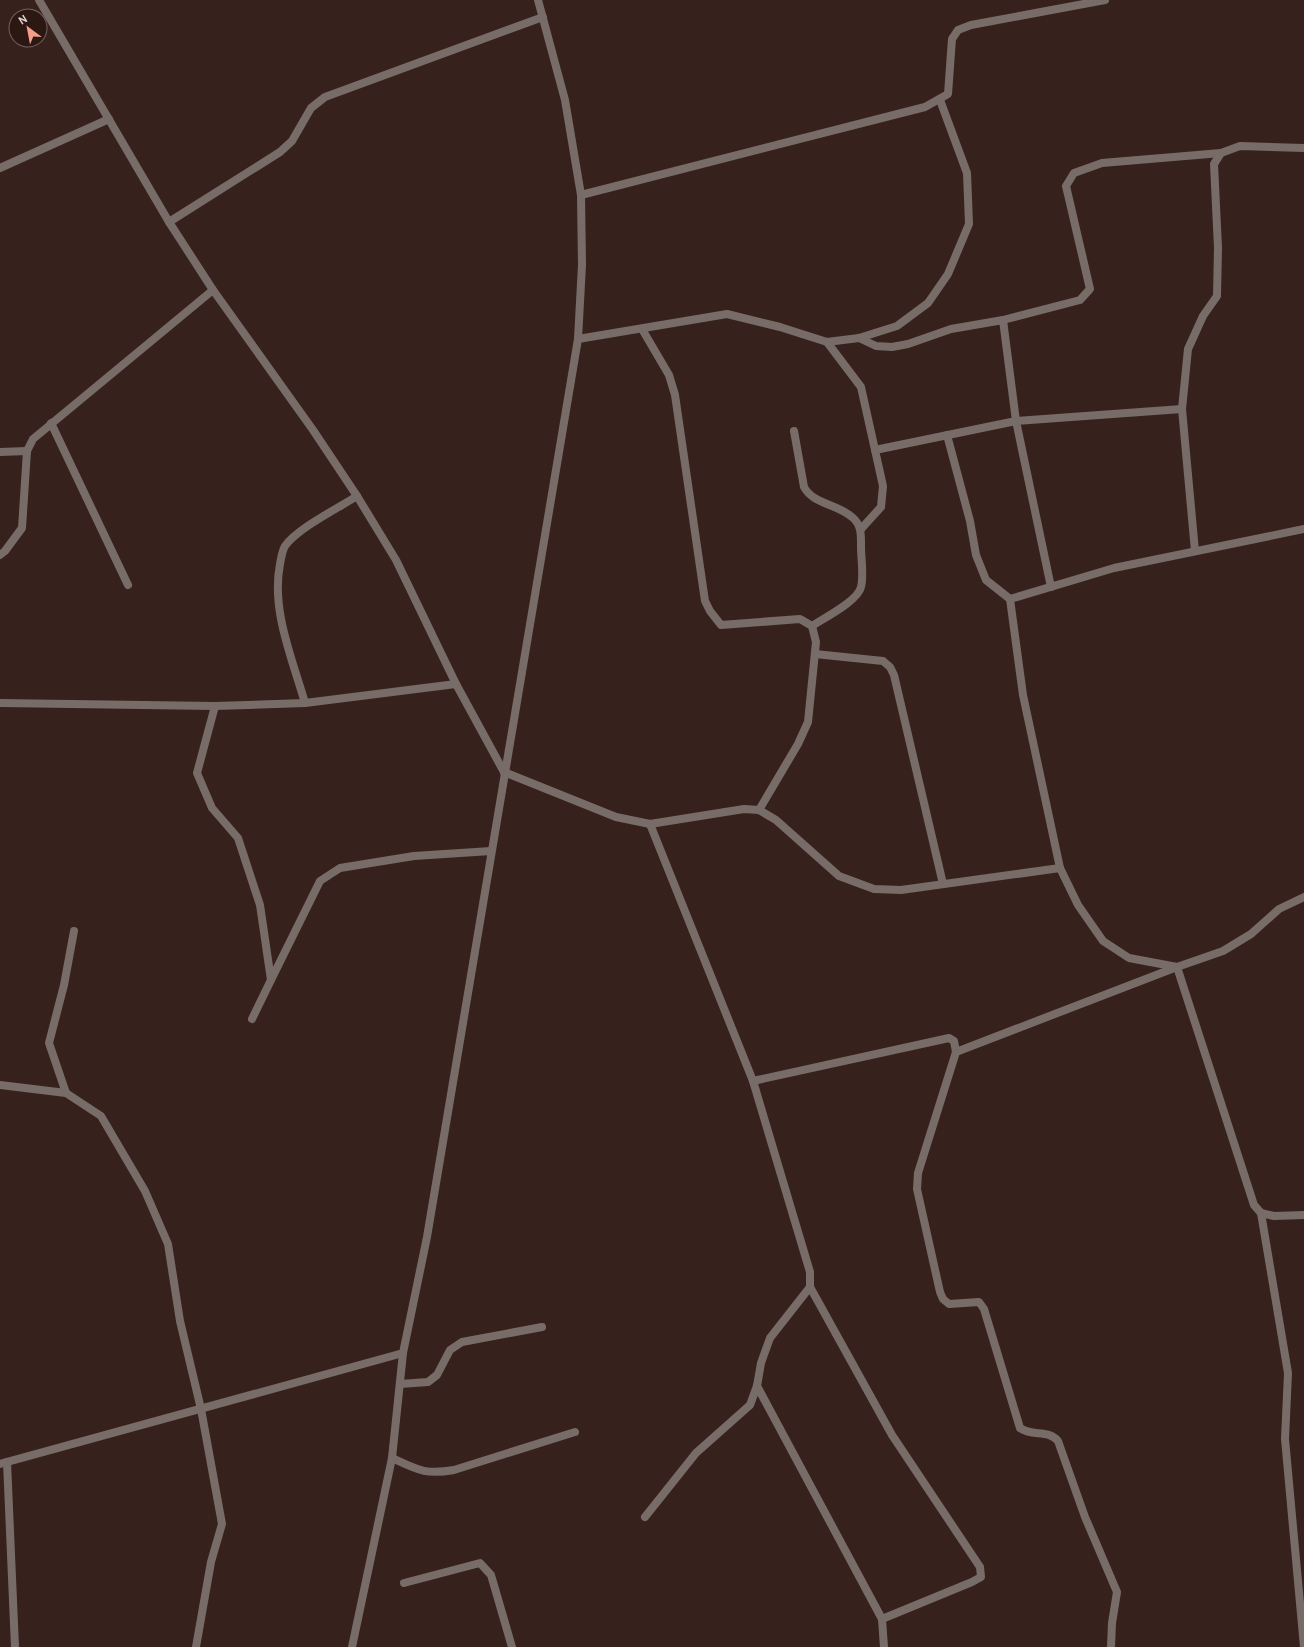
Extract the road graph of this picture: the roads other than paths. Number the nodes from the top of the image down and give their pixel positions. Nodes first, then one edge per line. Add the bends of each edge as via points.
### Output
1 (39, 0) edge
2 (538, 0) edge
3 (1105, 0) edge
4 (543, 17) junction
5 (940, 100) junction
6 (109, 119) junction
7 (1304, 148) edge
8 (1221, 153) junction
9 (0, 168) edge
10 (581, 195) junction
11 (169, 222) junction
12 (213, 290) junction
13 (1003, 320) junction
14 (642, 329) junction
15 (859, 338) junction
16 (578, 339) junction
17 (827, 342) junction
18 (1182, 409) junction
19 (1016, 421) junction
20 (51, 423) junction
21 (794, 431) dead end
22 (947, 435) junction
23 (875, 450) junction
24 (27, 451) junction
25 (0, 452) edge
26 (357, 496) junction
27 (861, 529) junction
28 (1304, 529) edge
29 (1195, 551) junction
30 (0, 555) edge
31 (128, 585) dead end
32 (1051, 587) junction
33 (1010, 599) junction
34 (812, 626) junction
35 (815, 654) junction
36 (456, 684) junction
37 (0, 703) edge
38 (305, 703) junction
39 (215, 706) junction
40 (504, 772) junction
41 (759, 810) junction
42 (650, 824) junction
43 (491, 851) junction
44 (1060, 868) junction
45 (943, 884) junction
46 (1304, 897) edge
47 (74, 931) dead end
48 (1177, 967) junction
49 (272, 980) junction
50 (252, 1019) dead end
51 (956, 1052) junction
52 (753, 1081) junction
53 (0, 1085) edge
54 (66, 1094) junction
55 (1261, 1214) junction
56 (1304, 1215) edge
57 (810, 1286) junction
58 (542, 1327) dead end
59 (403, 1353) junction
60 (400, 1384) junction
61 (757, 1386) junction
62 (201, 1409) junction
63 (575, 1432) dead end
64 (392, 1458) junction
65 (3, 1463) edge
66 (645, 1517) dead end
67 (404, 1583) dead end
68 (882, 1619) junction
69 (15, 1647) edge
70 (196, 1647) edge
71 (352, 1647) edge
72 (512, 1647) edge
73 (884, 1647) edge
74 (1111, 1647) edge
75 (1304, 1647) edge

1 - 6 street
2 - 4 street
3 - 5 street via 970,24 958,30 952,39 948,94
4 - 10 street via 565,100
4 - 11 street via 325,97 311,108 292,141 280,152
5 - 10 street via 925,107
5 - 15 street via 967,173 969,224 948,274 928,303 897,326
6 - 9 street
6 - 11 street
7 - 8 street via 1240,146
8 - 13 street via 1102,163 1074,173 1066,186 1090,289 1080,300
8 - 18 street via 1214,164 1218,248 1217,296 1203,316 1188,350
10 - 16 street via 582,265
11 - 12 street
12 - 20 street
12 - 26 street
13 - 15 street via 951,329 892,347 876,346
13 - 19 street
14 - 16 street
14 - 17 street via 727,314
14 - 34 street via 668,375 675,394 705,601 710,612 721,625 800,619
15 - 17 street
16 - 40 street
17 - 23 street via 861,386
18 - 19 street
18 - 29 street
19 - 22 street
19 - 32 street
20 - 24 street via 34,439
20 - 31 street
21 - 27 street via 807,493 844,510 854,518
22 - 23 street
22 - 33 street via 970,521 976,555 986,580
23 - 27 street via 883,486 881,507
24 - 25 street
24 - 30 street via 22,528
26 - 36 street via 396,560
26 - 38 street via 298,533 284,547 276,583 281,621
27 - 34 street via 861,588 852,600
28 - 29 street
29 - 32 street via 1114,568
32 - 33 street
33 - 44 street via 1024,695
34 - 35 street via 816,642
35 - 41 street via 808,722
35 - 45 street via 883,661 890,667
36 - 38 street
36 - 40 street
37 - 39 street
38 - 39 street
39 - 49 street via 197,774 212,808 238,838 260,905
40 - 42 street via 616,817
40 - 43 street
41 - 42 street via 744,809
41 - 45 street via 776,820 839,876 874,889 901,890
42 - 52 street
43 - 49 street via 414,856 340,868 320,881
43 - 59 street via 427,1237
44 - 45 street
44 - 48 street via 1078,905 1103,941 1129,958
46 - 48 street via 1279,909 1251,934 1223,951
47 - 54 street via 49,1044
48 - 51 street
48 - 55 street via 1254,1205
49 - 50 street
51 - 52 street via 954,1041 949,1038
51 - 74 street via 918,1173 917,1189 940,1292 948,1304 979,1302 984,1309 1020,1428 1026,1433 1049,1434 1058,1441 1084,1517 1117,1592
52 - 57 street via 810,1272
53 - 54 street
54 - 62 street via 101,1116 145,1190 168,1244 180,1321
55 - 56 street
55 - 75 street via 1288,1373 1285,1439
57 - 61 street via 770,1338 761,1363
57 - 68 street via 892,1435 980,1567 981,1576 972,1582
58 - 60 street via 462,1342 450,1350 436,1375 428,1382
59 - 60 street
59 - 62 street
60 - 64 street
61 - 66 street via 750,1405 696,1453
61 - 68 street
62 - 65 street
62 - 70 street via 222,1524 211,1562
63 - 64 street via 454,1470 434,1473 418,1471
64 - 71 street
65 - 69 street
67 - 72 street via 480,1563 491,1575
68 - 73 street

